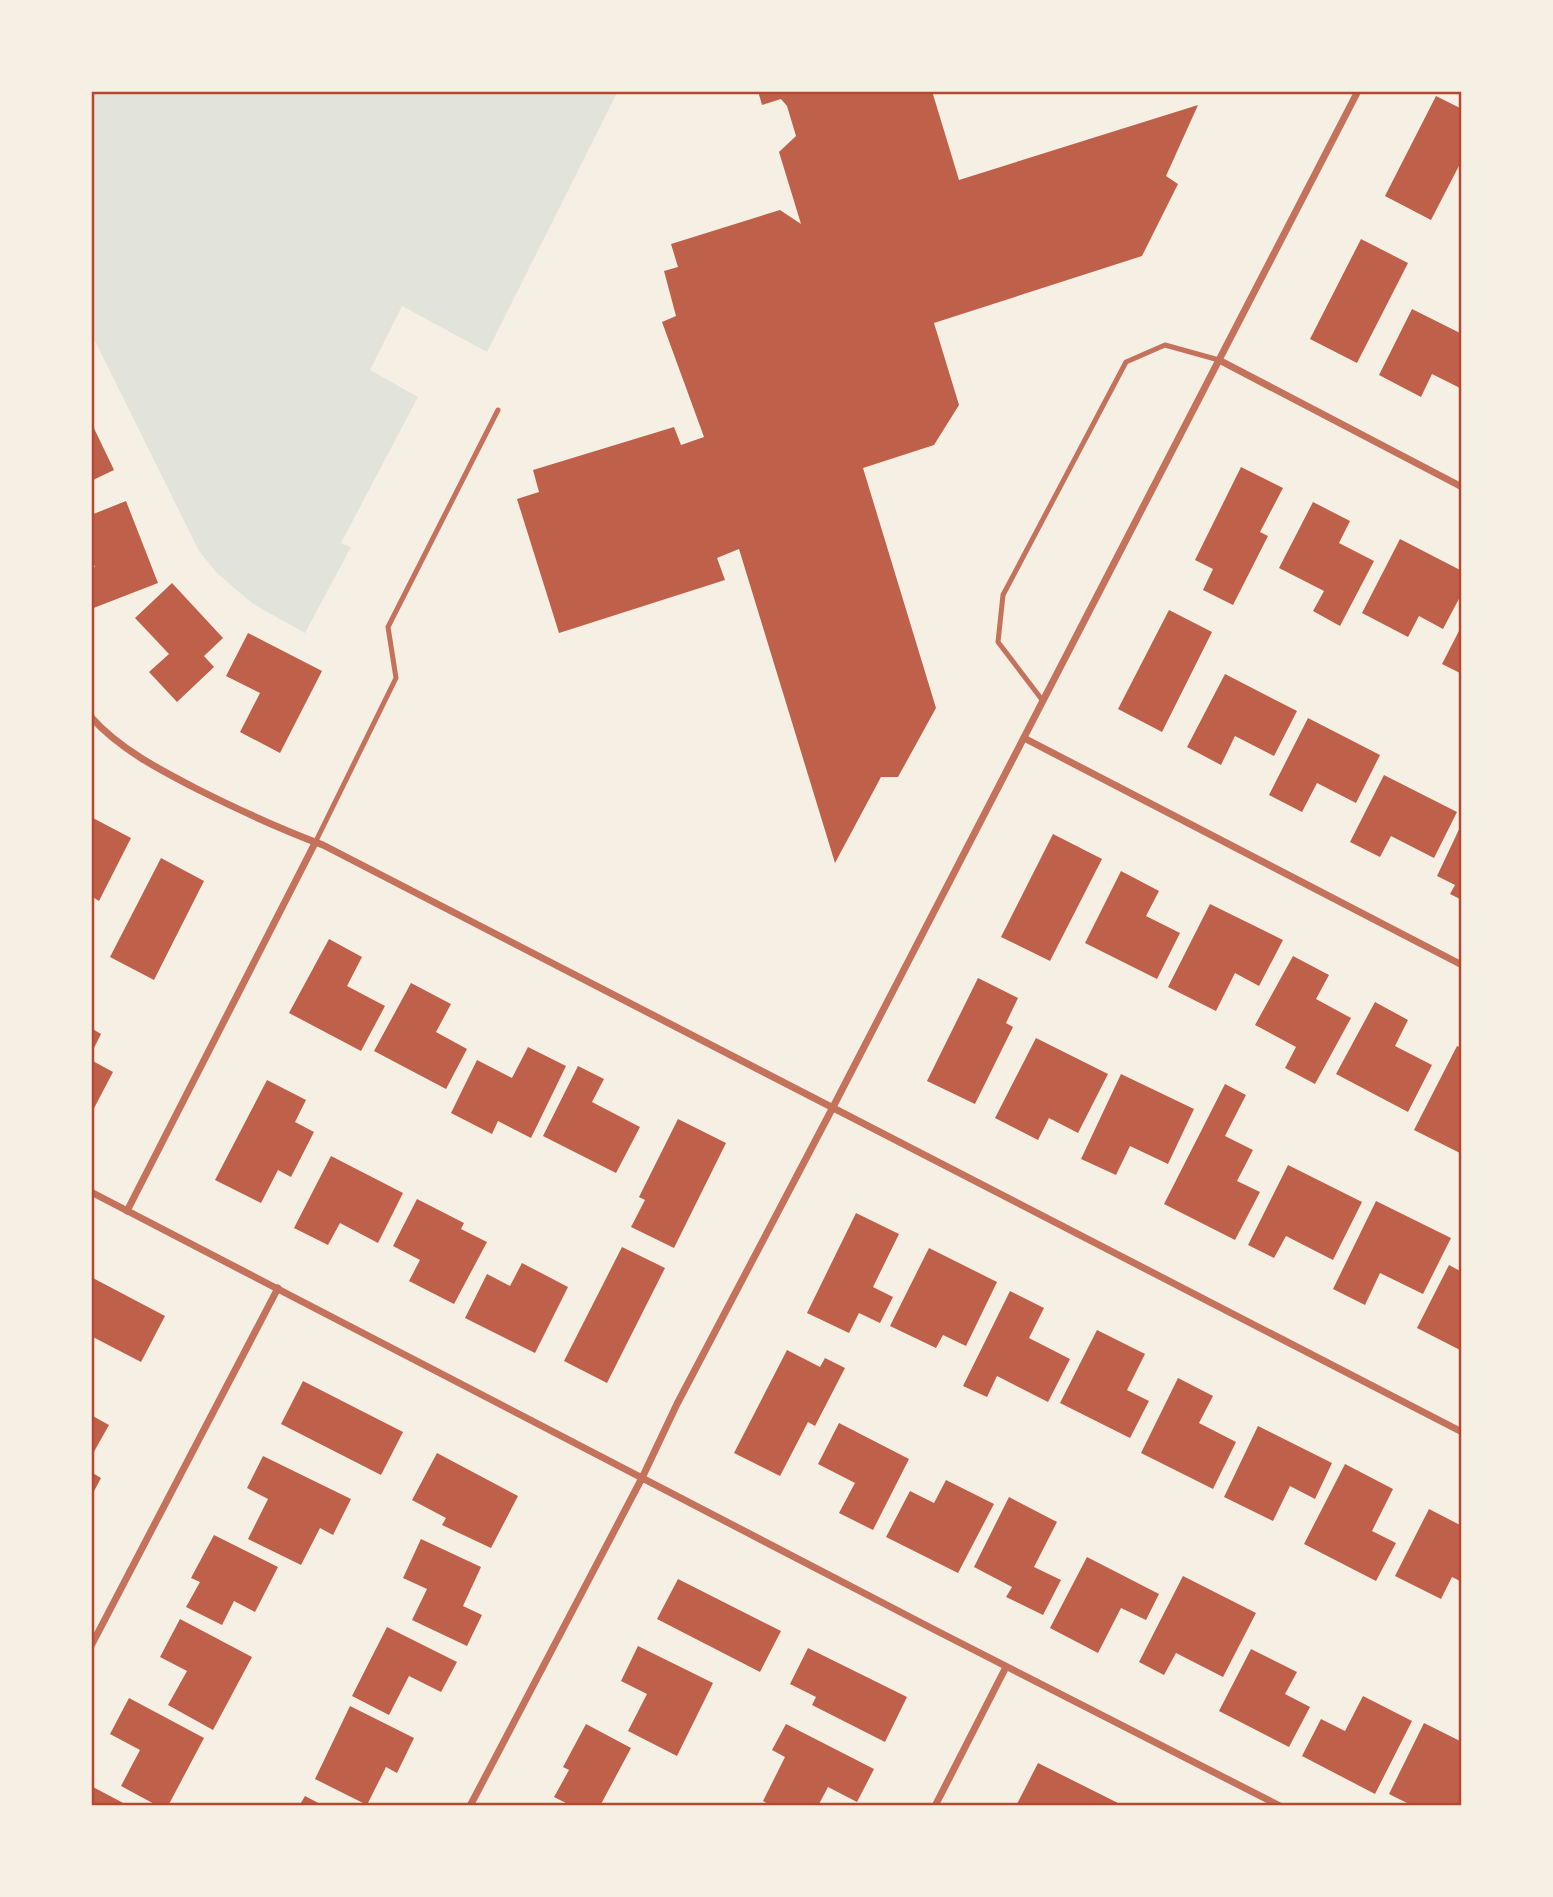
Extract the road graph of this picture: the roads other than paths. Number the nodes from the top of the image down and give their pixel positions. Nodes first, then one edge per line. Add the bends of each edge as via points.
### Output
1 (1358, 91) edge
2 (1219, 360) junction
3 (498, 410) dead end
4 (1462, 487) edge
5 (1043, 701) junction
6 (91, 717) edge
7 (1024, 738) junction
8 (315, 843) junction
9 (1462, 965) edge
10 (832, 1109) junction
11 (91, 1192) edge
12 (127, 1211) junction
13 (278, 1288) junction
14 (1462, 1432) edge
15 (642, 1478) junction
16 (91, 1646) edge
17 (1006, 1667) junction
18 (470, 1806) edge
19 (935, 1806) edge
20 (1280, 1806) edge

1 - 2 street
2 - 4 street
2 - 5 street
2 - 5 lane via 1165,345 1126,362 1003,595 998,642
3 - 8 lane via 388,627 396,678
5 - 7 street
6 - 8 street via 134,753 170,775 255,819
7 - 9 street
7 - 10 street
8 - 10 street
8 - 12 street
10 - 14 street
10 - 15 street
11 - 12 street
12 - 13 street
13 - 15 street
13 - 16 street
15 - 17 street
15 - 18 street
17 - 19 street
17 - 20 street

